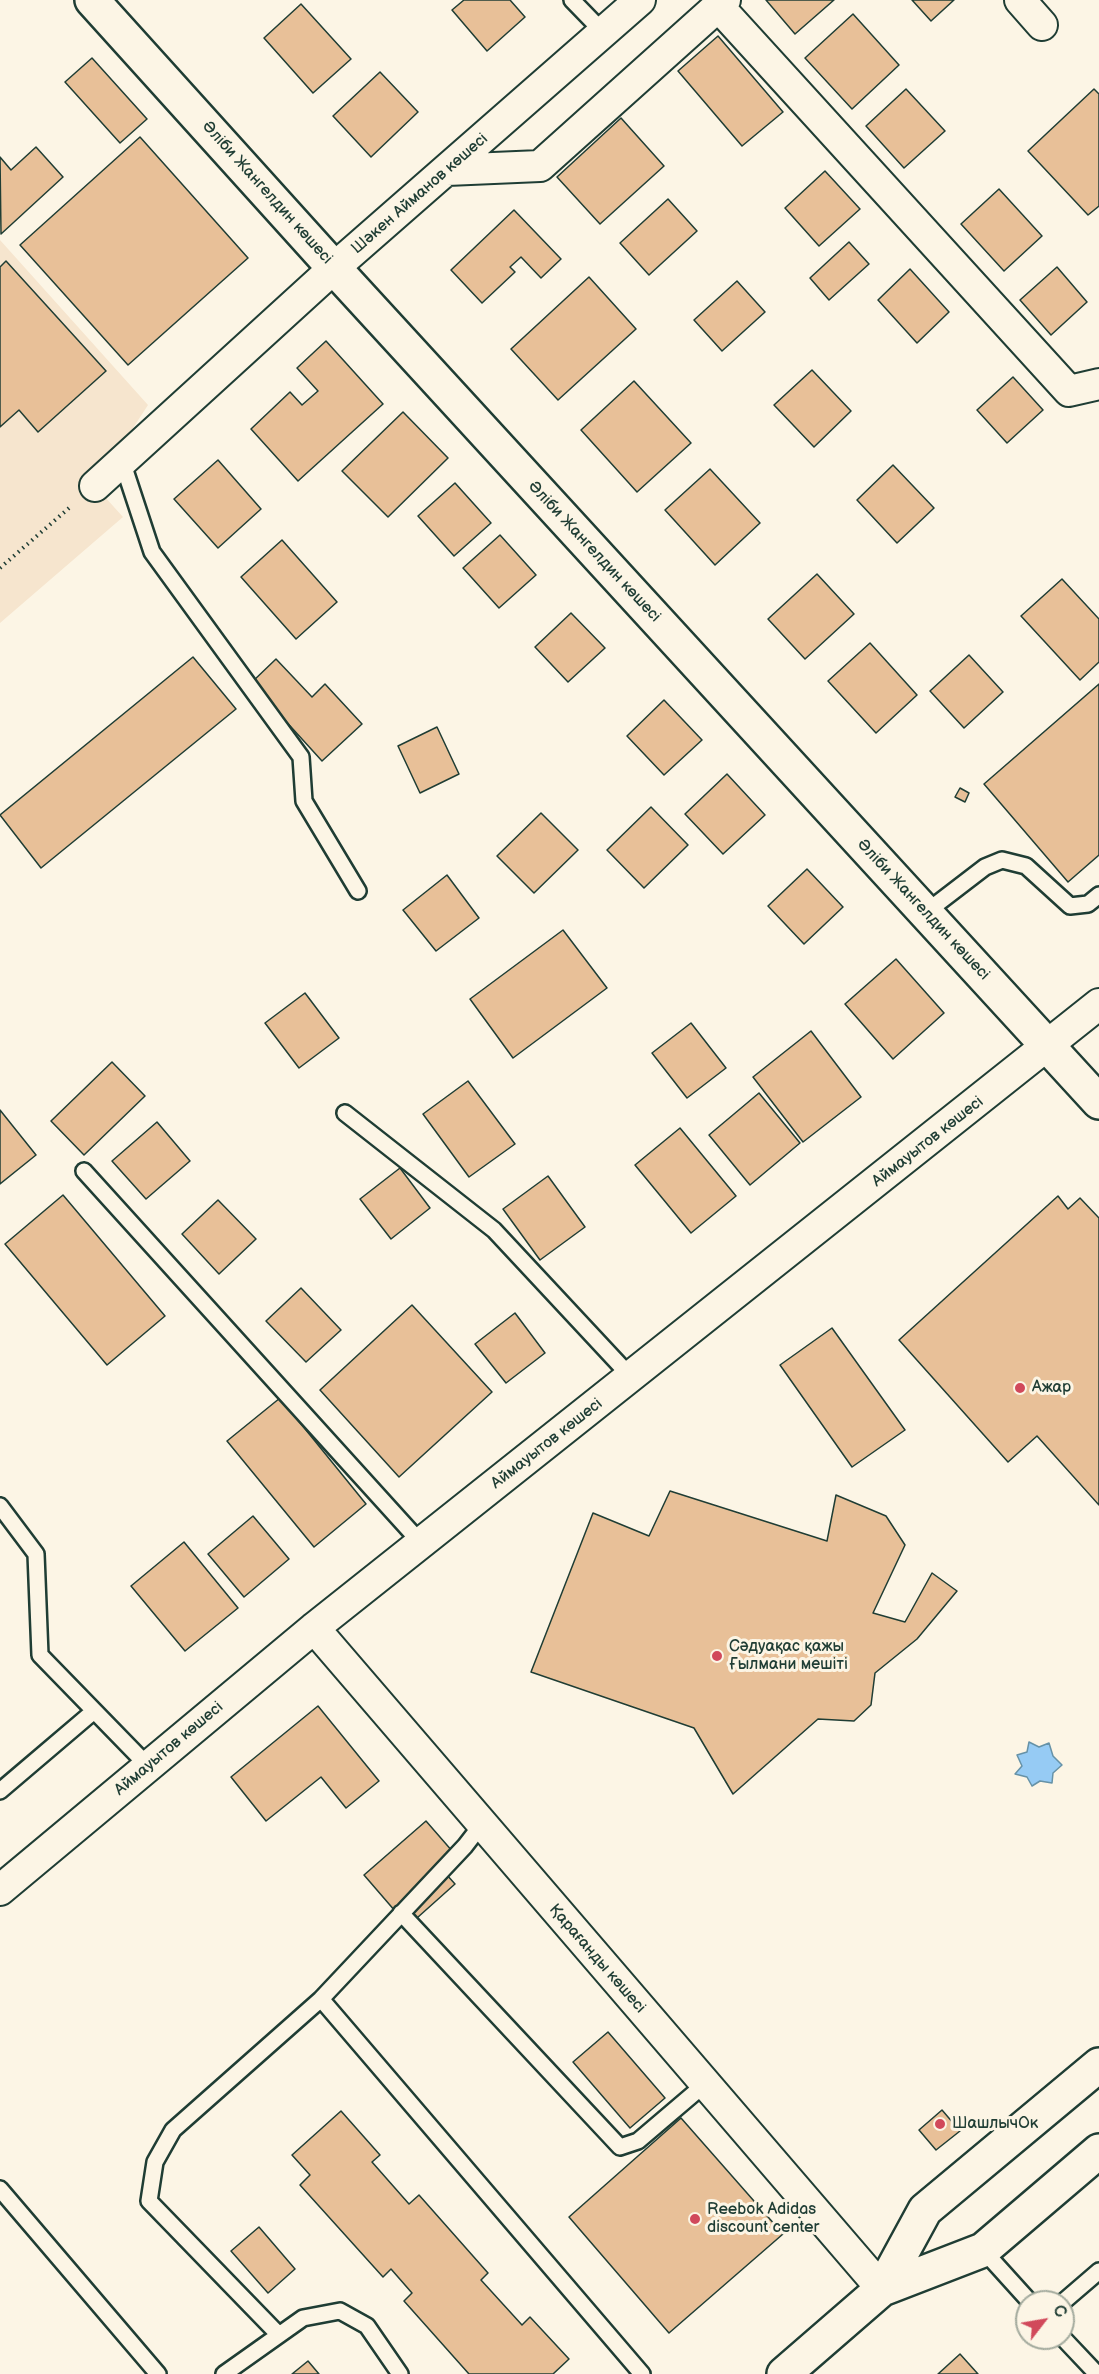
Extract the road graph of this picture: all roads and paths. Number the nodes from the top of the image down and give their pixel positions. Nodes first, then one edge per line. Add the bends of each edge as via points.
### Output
1 (92, 0) edge
2 (572, 0) edge
3 (640, 0) edge
4 (1020, 0) edge
5 (721, 3) edge
6 (1042, 25) dead end
7 (603, 32) junction
8 (447, 170) junction
9 (334, 268) junction
10 (1099, 384) edge
11 (122, 462) junction
12 (94, 486) joint
13 (0, 568) edge
14 (358, 891) dead end
15 (1099, 895) edge
16 (925, 913) junction
17 (1099, 1004) edge
18 (1048, 1046) junction
19 (1099, 1102) edge
20 (345, 1113) dead end
21 (84, 1171) dead end
22 (631, 1377) junction
23 (0, 1506) edge
24 (421, 1543) junction
25 (314, 1628) junction
26 (94, 1711) junction
27 (148, 1766) junction
28 (0, 1791) edge
29 (482, 1824) junction
30 (0, 1890) edge
31 (401, 1913) junction
32 (321, 1999) junction
33 (1099, 2065) edge
34 (705, 2084) junction
35 (1099, 2151) edge
36 (0, 2189) edge
37 (983, 2250) junction
38 (1099, 2271) edge
39 (882, 2289) junction
40 (1019, 2290) edge
41 (1075, 2292) edge
42 (279, 2335) junction
43 (1074, 2350) edge
44 (158, 2374) edge
45 (224, 2374) edge
46 (400, 2374) edge
47 (642, 2374) edge
48 (784, 2374) edge
49 (1097, 2374) edge

1 - 9 street, Әліби Жангелдин көшесі
2 - 7 lane
3 - 7 street, Шәкен Айманов көшесі
4 - 6 street
5 - 8 street via 540,166
5 - 10 street via 1069,391
7 - 8 street, Шәкен Айманов көшесі
8 - 9 street, Шәкен Айманов көшесі
9 - 11 street, Шәкен Айманов көшесі
9 - 16 street, Әліби Жангелдин көшесі
11 - 12 street, Шәкен Айманов көшесі
11 - 14 lane via 152,552 301,757 304,801
12 - 13 path
15 - 16 lane via 1088,904 1070,906 1026,866 1002,860 985,867
16 - 18 street, Әліби Жангелдин көшесі
17 - 18 street, Аймауытов көшесі
18 - 19 street, Әліби Жангелдин көшесі
18 - 22 street, Аймауытов көшесі
20 - 22 lane via 494,1230
21 - 24 lane
22 - 24 street, Аймауытов көшесі
23 - 26 lane via 36,1554 40,1655
24 - 25 street, Аймауытов көшесі
25 - 27 street, Аймауытов көшесі
25 - 29 street, Қарағанды көшесі
26 - 27 lane
26 - 28 lane
27 - 30 street, Аймауытов көшесі
29 - 31 lane
29 - 34 street, Қарағанды көшесі
31 - 32 lane
31 - 34 lane via 620,2147 638,2141
32 - 42 lane via 173,2130 155,2163 149,2201
32 - 47 lane
33 - 39 street via 925,2210
34 - 39 street, Қарағанды көшесі
35 - 37 street
36 - 44 lane
37 - 39 street
37 - 40 lane
38 - 41 lane
39 - 48 street
42 - 45 lane
42 - 46 lane via 303,2318 340,2311 367,2326
43 - 49 lane

